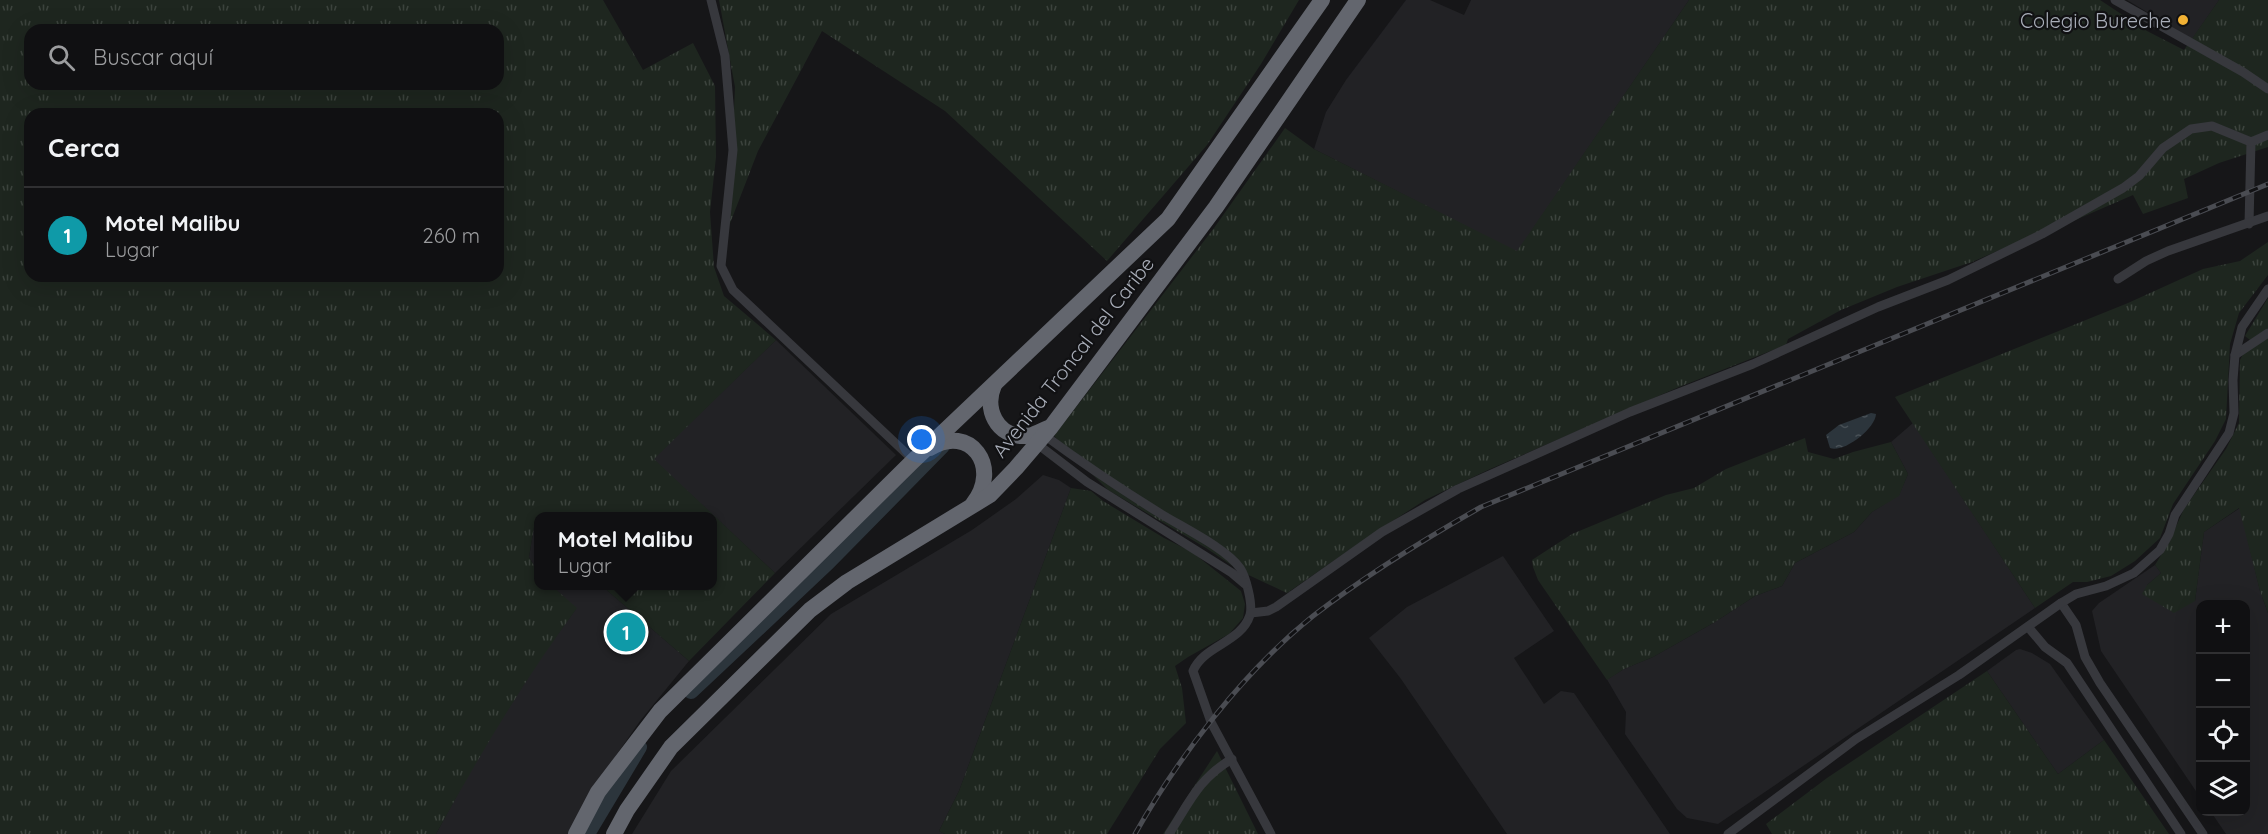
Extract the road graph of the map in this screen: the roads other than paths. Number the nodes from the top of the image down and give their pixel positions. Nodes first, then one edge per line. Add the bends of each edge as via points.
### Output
1 (711, 0) edge
2 (1322, 0) edge
3 (1358, 0) edge
4 (2115, 0) edge
5 (2268, 90) edge
6 (2268, 135) edge
7 (2251, 141) junction
8 (2268, 216) edge
9 (2249, 224) junction
10 (2118, 279) dead end
11 (2268, 289) edge
12 (2268, 333) edge
13 (2235, 355) junction
14 (994, 385) junction
15 (1044, 435) junction
16 (912, 462) junction
17 (969, 509) junction
18 (2061, 603) junction
19 (1251, 613) junction
20 (2029, 628) junction
21 (1232, 759) junction
22 (576, 834) edge
23 (615, 834) edge
24 (1169, 834) edge
25 (1271, 834) edge
26 (1728, 834) edge
27 (2181, 834) edge
28 (2203, 834) edge

1 - 16 street via 725,56 733,150 722,266 733,290
2 - 14 highway, Avenida Troncal del Caribe via 1168,219
3 - 15 highway, Avenida Troncal del Caribe via 1216,207
4 - 5 street
6 - 7 street
7 - 9 street
7 - 19 street via 2212,126 2191,129 2163,148 2123,188 2042,234 1947,280 1878,306 1753,364 1630,412 1458,489 1382,532 1276,607
8 - 9 street
9 - 10 street via 2168,250
11 - 13 street via 2242,327
12 - 13 street
13 - 18 street via 2234,413 2229,433 2175,515 2160,549 2134,573
14 - 15 highway via 990,412 1000,427 1017,436
14 - 16 highway, Avenida Troncal del Caribe
15 - 17 highway, Avenida Troncal del Caribe via 990,495
15 - 19 street via 1087,482 1245,584
16 - 17 highway via 941,441 970,446 980,456 985,470 984,485
16 - 22 highway, Avenida Troncal del Caribe via 660,711 598,792
17 - 23 highway, Avenida Troncal del Caribe via 847,582 810,610 671,747
18 - 20 street
18 - 28 street via 2076,625 2085,657 2100,683
19 - 21 street via 1245,626 1201,657 1192,671 1211,722
20 - 26 street via 1856,739
20 - 27 street via 2045,647 2067,663
21 - 24 street via 1200,783
21 - 25 street

